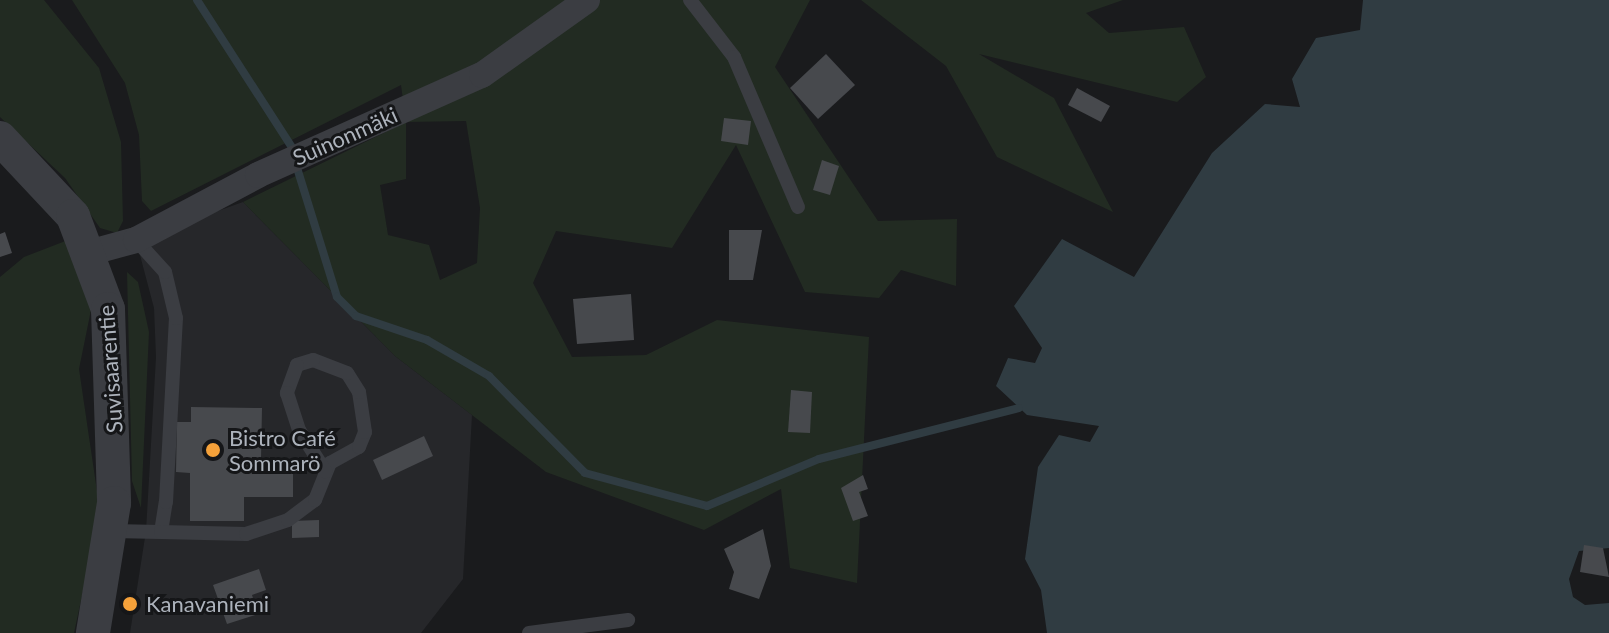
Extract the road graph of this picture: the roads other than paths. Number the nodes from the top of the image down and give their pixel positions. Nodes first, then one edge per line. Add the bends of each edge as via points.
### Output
1 (587, 0) edge
2 (690, 0) edge
3 (0, 138) edge
4 (798, 207) dead end
5 (136, 240) junction
6 (92, 252) junction
7 (325, 471) junction
8 (112, 531) junction
9 (161, 532) junction
10 (628, 620) dead end
11 (93, 633) edge
12 (529, 633) edge

1 - 5 street, Suinonmäki via 482,75 258,175
2 - 4 lane via 734,57
3 - 6 street, Suvisaarentie via 73,216
5 - 6 street, Suinonmäki
5 - 9 lane via 165,272 176,318
6 - 8 street, Suvisaarentie via 115,369
7 - 7 lane via 359,447 365,414 347,373 313,360 297,365 287,393 299,430
7 - 9 lane via 315,500 267,530
8 - 9 lane
8 - 11 street, Suvisaarentie
10 - 12 lane

